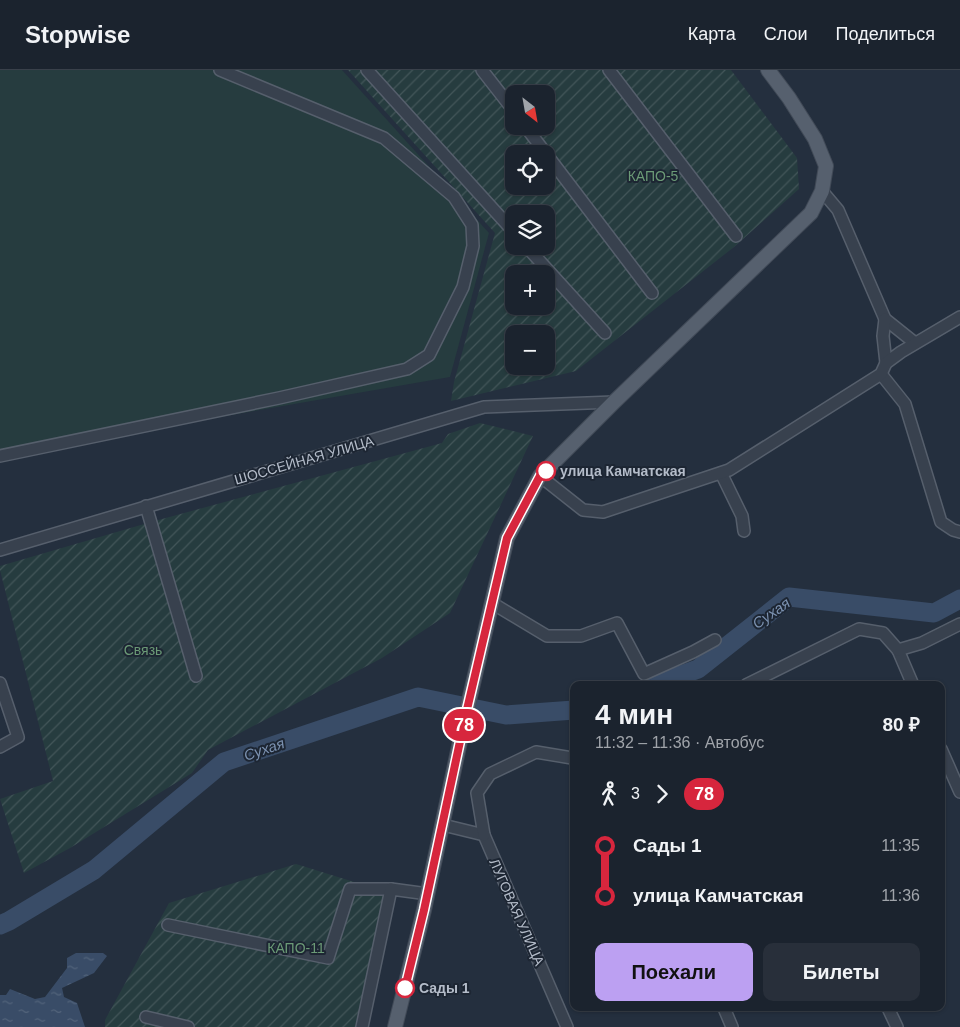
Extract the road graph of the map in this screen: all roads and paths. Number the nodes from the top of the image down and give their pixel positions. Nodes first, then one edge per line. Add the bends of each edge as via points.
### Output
1 (220, 70) edge
2 (367, 70) edge
3 (482, 70) edge
4 (609, 70) edge
5 (768, 70) edge
6 (505, 99) edge
7 (532, 135) edge
8 (822, 191) junction
9 (505, 222) edge
10 (736, 236) dead end
11 (534, 255) edge
12 (652, 293) dead end
13 (885, 318) junction
14 (960, 318) edge
15 (605, 333) dead end
16 (915, 343) junction
17 (886, 363) junction
18 (881, 374) junction
19 (614, 402) junction
20 (0, 456) edge
21 (721, 473) junction
22 (540, 476) junction
23 (146, 506) junction
24 (744, 530) dead end
25 (960, 532) edge
26 (0, 550) edge
27 (492, 603) junction
28 (960, 624) edge
29 (715, 640) dead end
30 (898, 650) junction
31 (196, 676) dead end
32 (756, 681) edge
33 (911, 681) edge
34 (0, 683) edge
35 (0, 747) edge
36 (570, 758) edge
37 (945, 758) edge
38 (960, 792) edge
39 (443, 825) junction
40 (484, 835) junction
41 (392, 890) junction
42 (428, 894) junction
43 (168, 924) dead end
44 (725, 1011) edge
45 (889, 1011) edge
46 (146, 1017) dead end
47 (188, 1027) edge
48 (362, 1027) edge
49 (395, 1027) edge
50 (567, 1027) edge
51 (732, 1027) edge
52 (897, 1027) edge

1 - 20 street via 384,138 454,197 472,225 473,246 463,288 429,356 407,369
2 - 9 street
3 - 6 street
4 - 10 street
5 - 8 main road via 815,139 826,166
7 - 12 street
8 - 13 street via 838,210
8 - 19 main road via 811,213
11 - 15 street
13 - 16 street
13 - 17 street
14 - 16 street
16 - 17 street
17 - 18 street
18 - 21 street
18 - 25 street via 905,404 940,522
19 - 22 main road
19 - 23 street, ШОССЕЙНАЯ УЛИЦА via 484,407
21 - 22 street via 603,512 583,510
21 - 24 street via 742,516
22 - 27 main road via 507,538
23 - 26 street, ШОССЕЙНАЯ УЛИЦА
23 - 31 street
27 - 29 street via 547,636 581,636 617,623 644,674
27 - 39 main road
28 - 30 street
30 - 32 street via 883,633 859,629
30 - 33 street
34 - 35 street via 18,737
36 - 40 street, ЛУГОВАЯ УЛИЦА via 536,752 490,774 477,793
37 - 38 street
39 - 40 street
39 - 42 main road
40 - 50 street, ЛУГОВАЯ УЛИЦА
41 - 42 street
41 - 43 street via 350,890 328,958
41 - 48 street
42 - 49 main road
44 - 51 street
45 - 52 street
46 - 47 street

